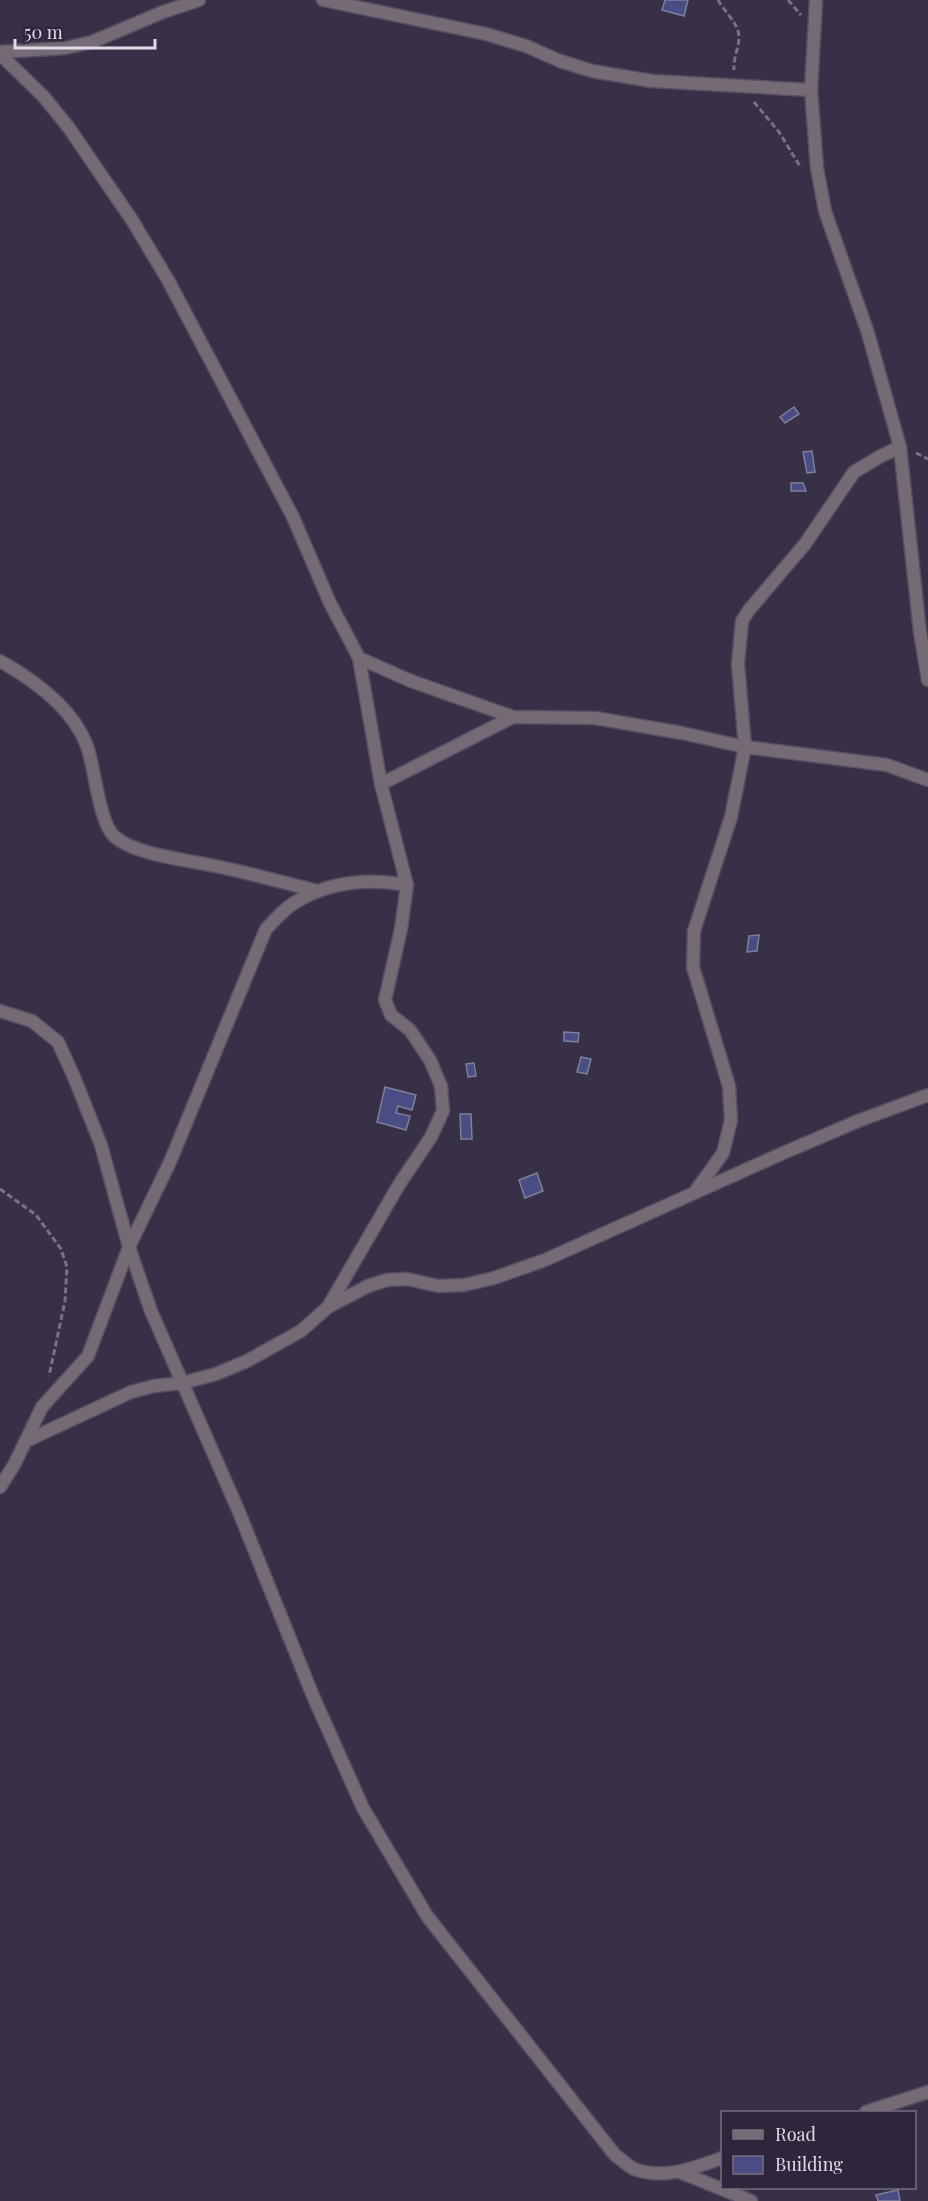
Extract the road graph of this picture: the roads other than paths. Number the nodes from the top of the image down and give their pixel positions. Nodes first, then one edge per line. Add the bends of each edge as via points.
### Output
1 (200, 0) edge
2 (323, 0) edge
3 (816, 0) edge
4 (0, 53) edge
5 (811, 90) junction
6 (900, 447) junction
7 (359, 658) junction
8 (0, 662) edge
9 (928, 680) edge
10 (513, 717) junction
11 (745, 747) junction
12 (928, 780) edge
13 (381, 784) junction
14 (407, 885) junction
15 (318, 891) junction
16 (0, 1011) edge
17 (928, 1095) edge
18 (696, 1190) junction
19 (129, 1247) junction
20 (328, 1307) junction
21 (182, 1383) junction
22 (26, 1441) junction
23 (0, 1487) edge
24 (928, 2092) edge
25 (869, 2111) edge
26 (721, 2159) edge
27 (680, 2172) junction
28 (721, 2189) edge
29 (721, 2189) edge
30 (750, 2201) edge

1 - 4 street via 92,42
2 - 5 street via 486,34 592,71 652,81
3 - 5 street
4 - 7 street via 69,128 156,260 288,508
5 - 6 street via 817,168 825,211 868,333
6 - 9 street
6 - 11 street via 854,472 805,543 742,621 738,664
7 - 10 street
7 - 13 street
8 - 15 street via 46,693 71,718 86,744 104,820 113,837 170,858
10 - 11 street via 595,718
10 - 13 street
11 - 12 street via 887,765
11 - 18 street via 730,817 694,931 693,968 729,1086 731,1120 723,1153
13 - 14 street
14 - 15 street via 381,880
14 - 20 street via 385,1000 391,1015 410,1030 430,1060 441,1086 443,1111
15 - 19 street via 292,904 266,929 170,1162
16 - 19 street via 32,1021 58,1042 101,1146
17 - 18 street
18 - 20 street via 612,1231 494,1278 438,1286 407,1279 387,1280
19 - 21 street
19 - 22 street via 88,1356 42,1407
20 - 21 street via 301,1331 273,1348 216,1374
21 - 22 street via 131,1392
21 - 27 street via 363,1808 427,1916 615,2155 633,2168 655,2173
22 - 23 street
24 - 25 street
26 - 27 street
27 - 28 street
29 - 30 street

